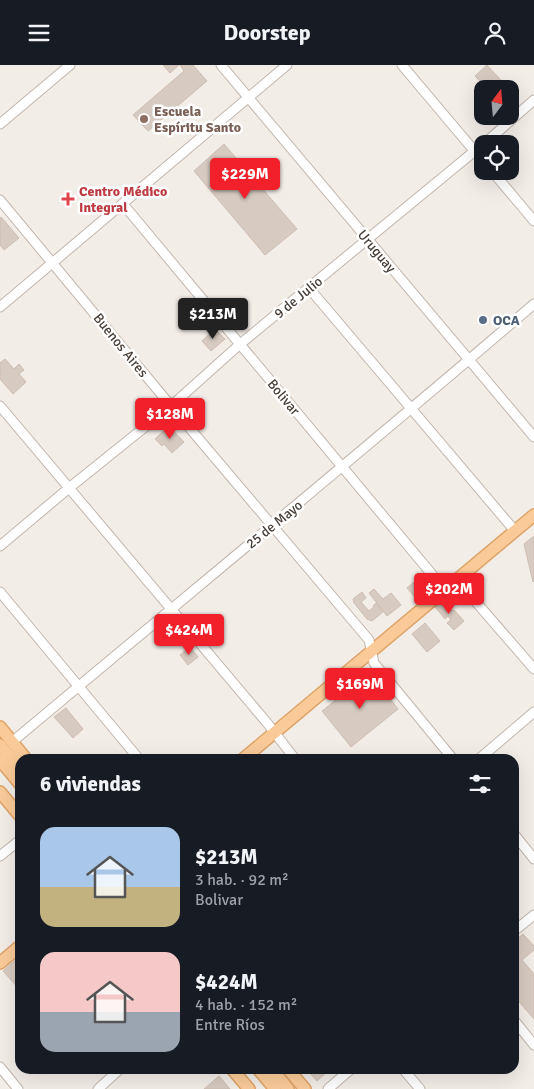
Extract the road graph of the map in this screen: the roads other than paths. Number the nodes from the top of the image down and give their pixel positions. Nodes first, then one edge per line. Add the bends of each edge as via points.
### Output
1 (70, 65) edge
2 (221, 65) edge
3 (287, 65) edge
4 (402, 65) edge
5 (248, 98) junction
6 (534, 100) edge
7 (0, 124) edge
8 (493, 135) edge
9 (474, 151) edge
10 (474, 153) edge
11 (500, 180) edge
12 (0, 200) edge
13 (123, 204) junction
14 (534, 221) edge
15 (368, 240) junction
16 (53, 262) junction
17 (309, 288) junction
18 (534, 304) edge
19 (0, 307) edge
20 (239, 345) junction
21 (468, 360) junction
22 (0, 406) edge
23 (171, 406) junction
24 (410, 407) junction
25 (534, 437) edge
26 (342, 467) junction
27 (69, 488) junction
28 (534, 515) edge
29 (272, 525) junction
30 (515, 531) junction
31 (0, 546) edge
32 (457, 580) junction
33 (445, 590) junction
34 (0, 593) edge
35 (172, 609) junction
36 (370, 653) junction
37 (534, 669) edge
38 (78, 687) junction
39 (534, 712) edge
40 (0, 727) edge
41 (274, 733) junction
42 (12, 742) junction
43 (0, 745) edge
44 (22, 754) edge
45 (135, 754) edge
46 (249, 754) edge
47 (291, 754) edge
48 (449, 754) edge
49 (485, 754) edge
50 (0, 760) edge
51 (15, 763) edge
52 (15, 778) edge
53 (0, 792) edge
54 (15, 810) edge
55 (519, 840) edge
56 (15, 844) edge
57 (0, 857) edge
58 (534, 859) edge
59 (534, 915) edge
60 (519, 927) edge
61 (15, 950) edge
62 (0, 963) edge
63 (519, 1026) edge
64 (534, 1045) edge
65 (0, 1067) edge
66 (114, 1074) edge
67 (236, 1074) edge
68 (262, 1074) edge
69 (276, 1074) edge
70 (292, 1074) edge
71 (345, 1074) edge
72 (407, 1074) edge
73 (18, 1089) edge
74 (98, 1089) edge
75 (249, 1089) edge
76 (275, 1089) edge
77 (288, 1089) edge
78 (305, 1089) edge
79 (328, 1089) edge
80 (420, 1089) edge

1 - 7 street
2 - 5 street, Uruguay
3 - 5 street
4 - 9 street
5 - 13 street
5 - 15 street, Uruguay
6 - 8 street, 9 de Julio
10 - 15 street, 9 de Julio
11 - 14 street
12 - 16 street, Buenos Aires
13 - 16 street
13 - 20 street, Bolivar
15 - 17 street, 9 de Julio
15 - 21 street, Uruguay
16 - 19 street
16 - 23 street, Buenos Aires
17 - 20 street, 9 de Julio
17 - 24 street
18 - 21 street, 25 de Mayo
20 - 23 street, 9 de Julio
20 - 26 street, Bolivar
21 - 24 street, 25 de Mayo
21 - 25 street, Uruguay
22 - 27 street
23 - 27 street, 9 de Julio
23 - 29 street, Buenos Aires
24 - 26 street, 25 de Mayo
24 - 30 street
26 - 29 street, 25 de Mayo
26 - 33 street, Bolivar
27 - 31 street, 9 de Julio
27 - 35 street
28 - 30 main road
29 - 35 street, 25 de Mayo
29 - 36 street, Buenos Aires via 369,640
30 - 32 main road
32 - 33 main road
32 - 37 street
33 - 36 main road
34 - 38 street
35 - 38 street, 25 de Mayo
35 - 41 street
36 - 41 main road
36 - 48 street, Buenos Aires via 374,663
38 - 42 street, 25 de Mayo
38 - 45 street
39 - 49 street
40 - 42 main road
41 - 46 main road
41 - 47 street
42 - 44 main road
43 - 51 main road
50 - 52 main road
53 - 54 main road
55 - 58 street
56 - 57 street
59 - 60 street
61 - 62 main road
63 - 64 street
65 - 73 street
66 - 74 street
67 - 75 main road
68 - 76 main road
69 - 77 main road
70 - 78 main road
71 - 79 street
72 - 80 street

